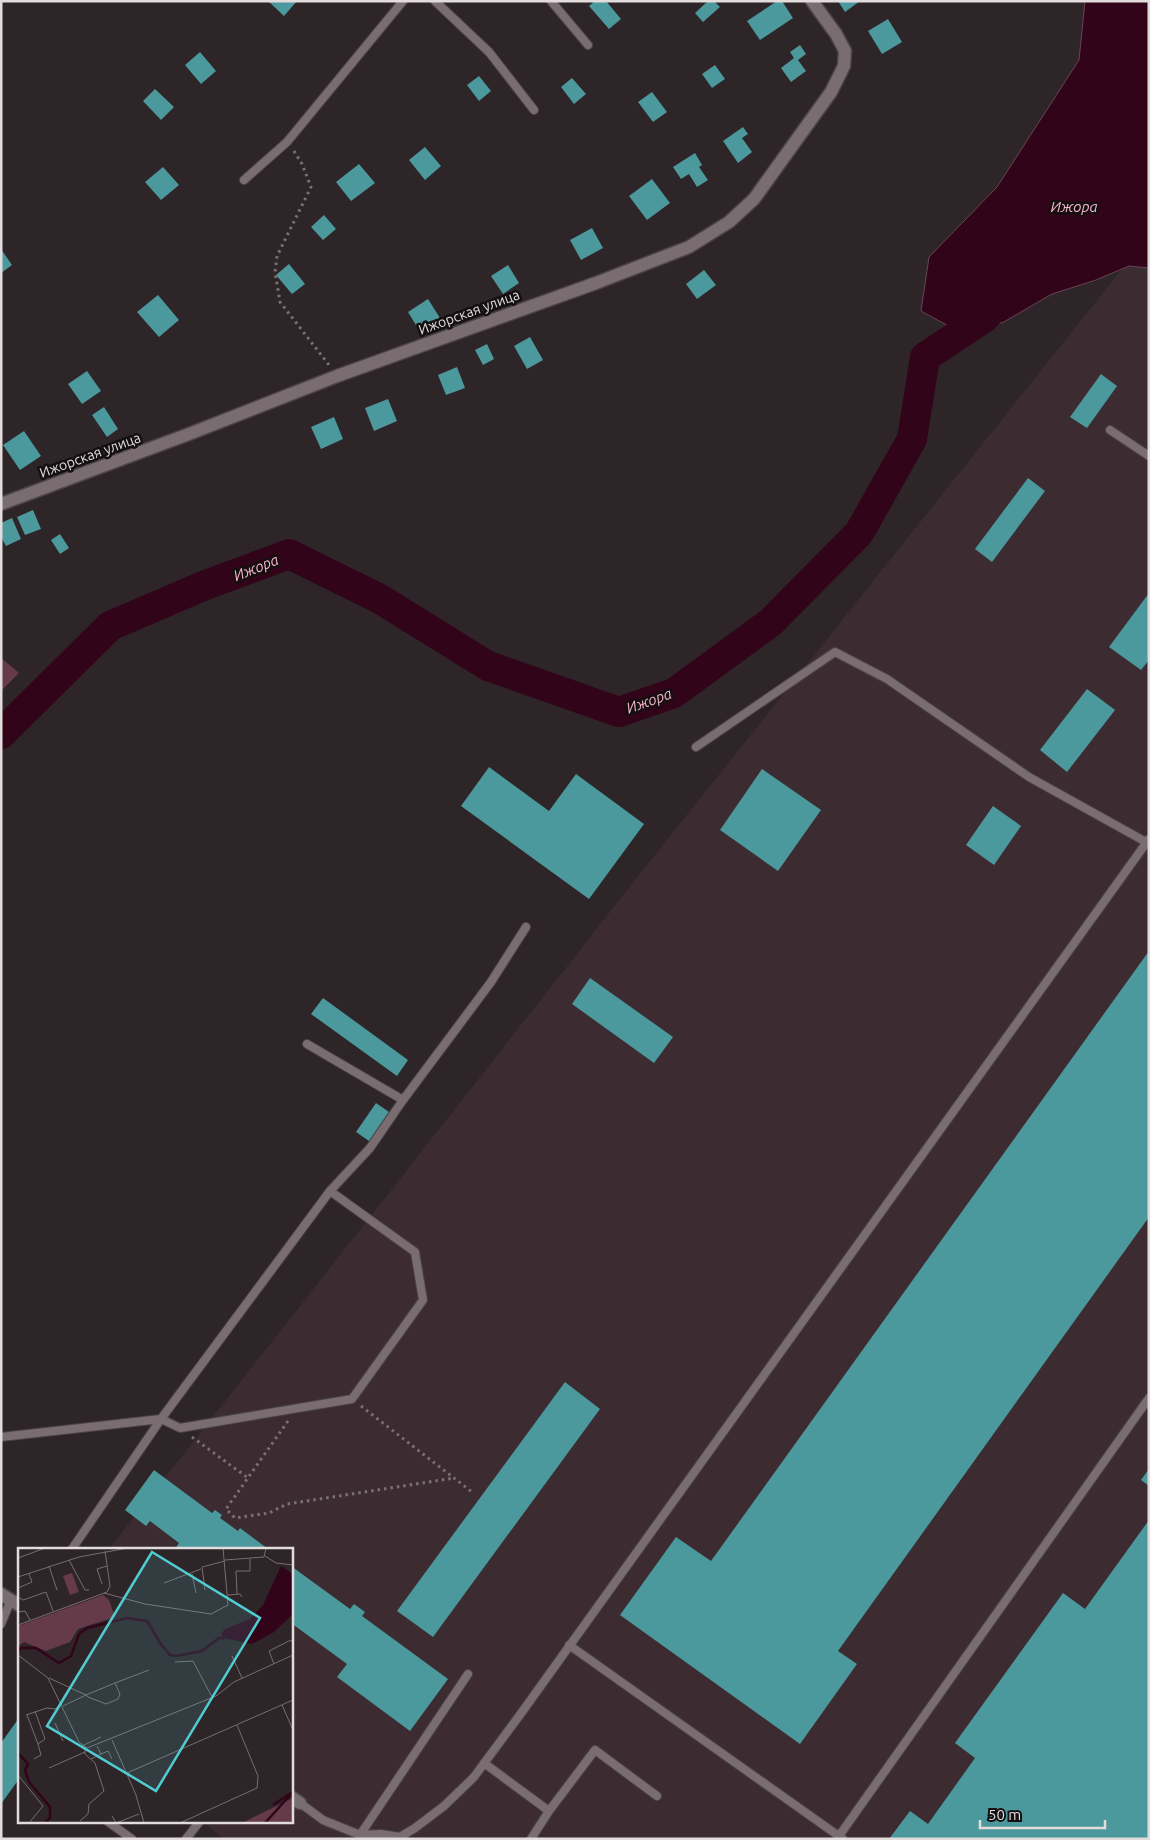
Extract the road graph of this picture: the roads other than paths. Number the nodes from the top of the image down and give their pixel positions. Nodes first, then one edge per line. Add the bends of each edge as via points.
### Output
1 (403, 1) edge
2 (435, 1) edge
3 (551, 1) edge
4 (812, 1) edge
5 (588, 45) dead end
6 (534, 110) dead end
7 (244, 180) dead end
8 (1110, 430) dead end
9 (1149, 456) edge
10 (1, 504) edge
11 (696, 747) dead end
12 (1148, 840) edge
13 (526, 928) dead end
14 (307, 1044) dead end
15 (403, 1100) junction
16 (330, 1191) junction
17 (1149, 1398) edge
18 (161, 1419) junction
19 (1, 1437) edge
20 (73, 1548) edge
21 (10, 1600) edge
22 (1, 1624) edge
23 (569, 1645) junction
24 (468, 1674) dead end
25 (484, 1763) junction
26 (657, 1796) dead end
27 (296, 1800) edge
28 (549, 1811) junction
29 (109, 1822) edge
30 (199, 1822) edge
31 (360, 1835) junction
32 (841, 1837) edge
33 (400, 1838) edge
34 (132, 1839) edge
35 (186, 1839) edge
36 (531, 1839) edge

1 - 7 lane via 287,142
2 - 6 lane via 489,52
3 - 5 lane
4 - 10 street, Ижорская улица via 845,51 844,66 831,92 754,199 729,222 689,247
8 - 9 lane
11 - 12 lane via 835,652 887,679 1029,777
12 - 23 lane
13 - 15 lane via 491,982
14 - 15 lane
15 - 16 lane via 370,1148
16 - 18 lane
16 - 18 lane via 414,1252 423,1300 352,1399 180,1428
17 - 32 lane
18 - 19 lane
18 - 20 lane
21 - 22 lane
23 - 25 lane
23 - 32 lane
24 - 31 lane
25 - 28 lane
25 - 33 lane via 444,1806
26 - 28 lane via 595,1750
27 - 31 lane via 323,1820
28 - 36 lane
29 - 34 lane
30 - 35 lane
31 - 33 lane via 381,1834

